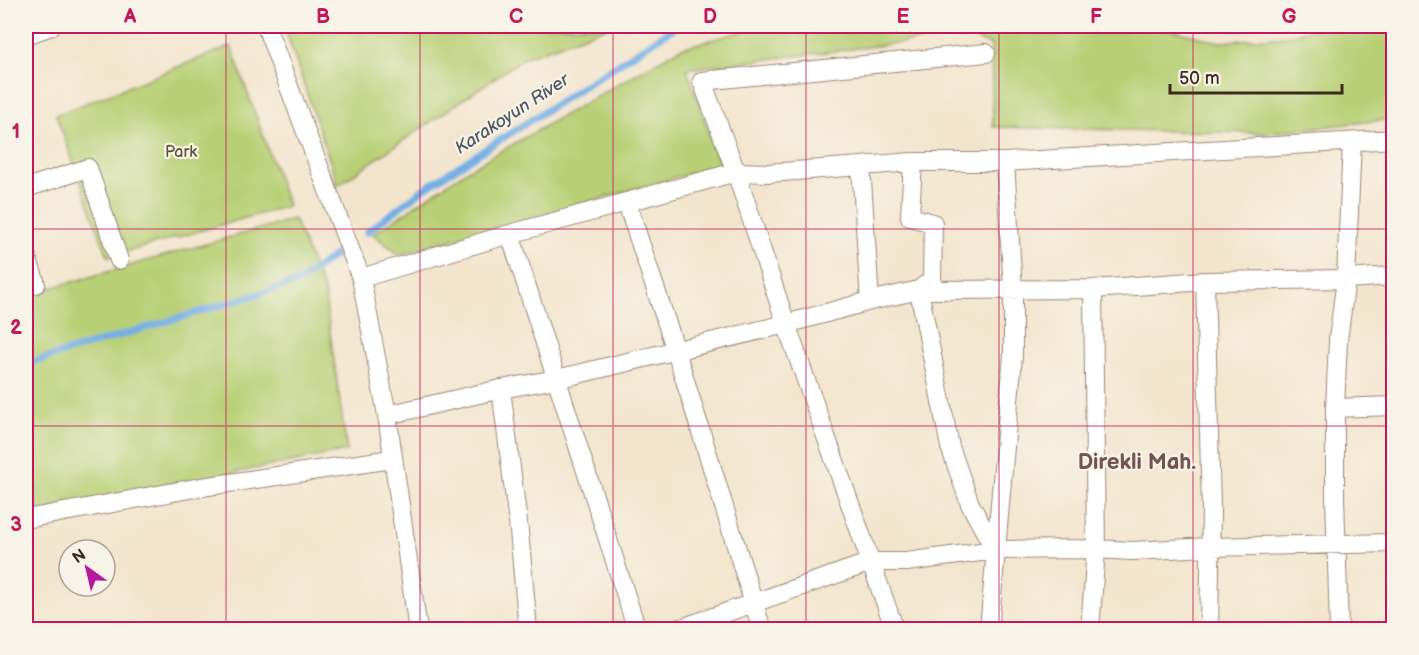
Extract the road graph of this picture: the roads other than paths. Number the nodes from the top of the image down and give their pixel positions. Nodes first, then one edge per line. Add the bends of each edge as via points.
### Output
1 (51, 26) edge
2 (266, 26) edge
3 (26, 35) edge
4 (986, 53) dead end
5 (1394, 139) edge
6 (1352, 142) junction
7 (913, 162) junction
8 (1005, 162) junction
9 (861, 166) junction
10 (736, 172) junction
11 (26, 188) edge
12 (627, 202) junction
13 (510, 234) junction
14 (26, 254) edge
15 (119, 260) dead end
16 (1394, 276) edge
17 (361, 278) junction
18 (1346, 279) junction
19 (1205, 281) junction
20 (36, 284) dead end
21 (1093, 289) junction
22 (919, 290) junction
23 (1013, 290) junction
24 (870, 301) junction
25 (786, 324) junction
26 (676, 351) junction
27 (557, 380) junction
28 (501, 389) junction
29 (1394, 406) edge
30 (1335, 408) junction
31 (387, 415) junction
32 (392, 459) junction
33 (26, 519) edge
34 (1394, 543) edge
35 (1337, 544) junction
36 (1209, 547) junction
37 (1096, 549) junction
38 (995, 550) junction
39 (871, 562) junction
40 (754, 602) junction
41 (418, 630) edge
42 (528, 630) edge
43 (638, 630) edge
44 (676, 630) edge
45 (762, 630) edge
46 (895, 630) edge
47 (989, 630) edge
48 (1089, 630) edge
49 (1209, 630) edge
50 (1339, 630) edge

1 - 3 street
2 - 17 street
4 - 10 street via 702,81
5 - 6 street
6 - 8 street
6 - 18 street
7 - 8 street
7 - 9 street
7 - 22 street via 910,217 933,223 932,280
8 - 23 street
9 - 10 street
9 - 24 street
10 - 12 street
10 - 25 street
11 - 15 street via 88,168
12 - 13 street
12 - 26 street
13 - 17 street
13 - 27 street
14 - 20 street
16 - 18 street
17 - 31 street
18 - 19 street
18 - 30 street
19 - 21 street
19 - 36 street
21 - 23 street
21 - 37 street
22 - 23 street
22 - 24 street
22 - 38 street via 950,447 970,504
23 - 38 street via 1013,355
24 - 25 street
25 - 26 street
25 - 39 street
26 - 27 street
26 - 40 street
27 - 28 street
27 - 43 street
28 - 31 street
28 - 42 street
29 - 30 street
30 - 35 street
31 - 32 street
32 - 33 street via 195,488
32 - 41 street
34 - 35 street
35 - 36 street
35 - 50 street
36 - 37 street
36 - 49 street
37 - 38 street
37 - 48 street
38 - 39 street via 907,562
38 - 47 street
39 - 40 street
39 - 46 street
40 - 44 street
40 - 45 street

